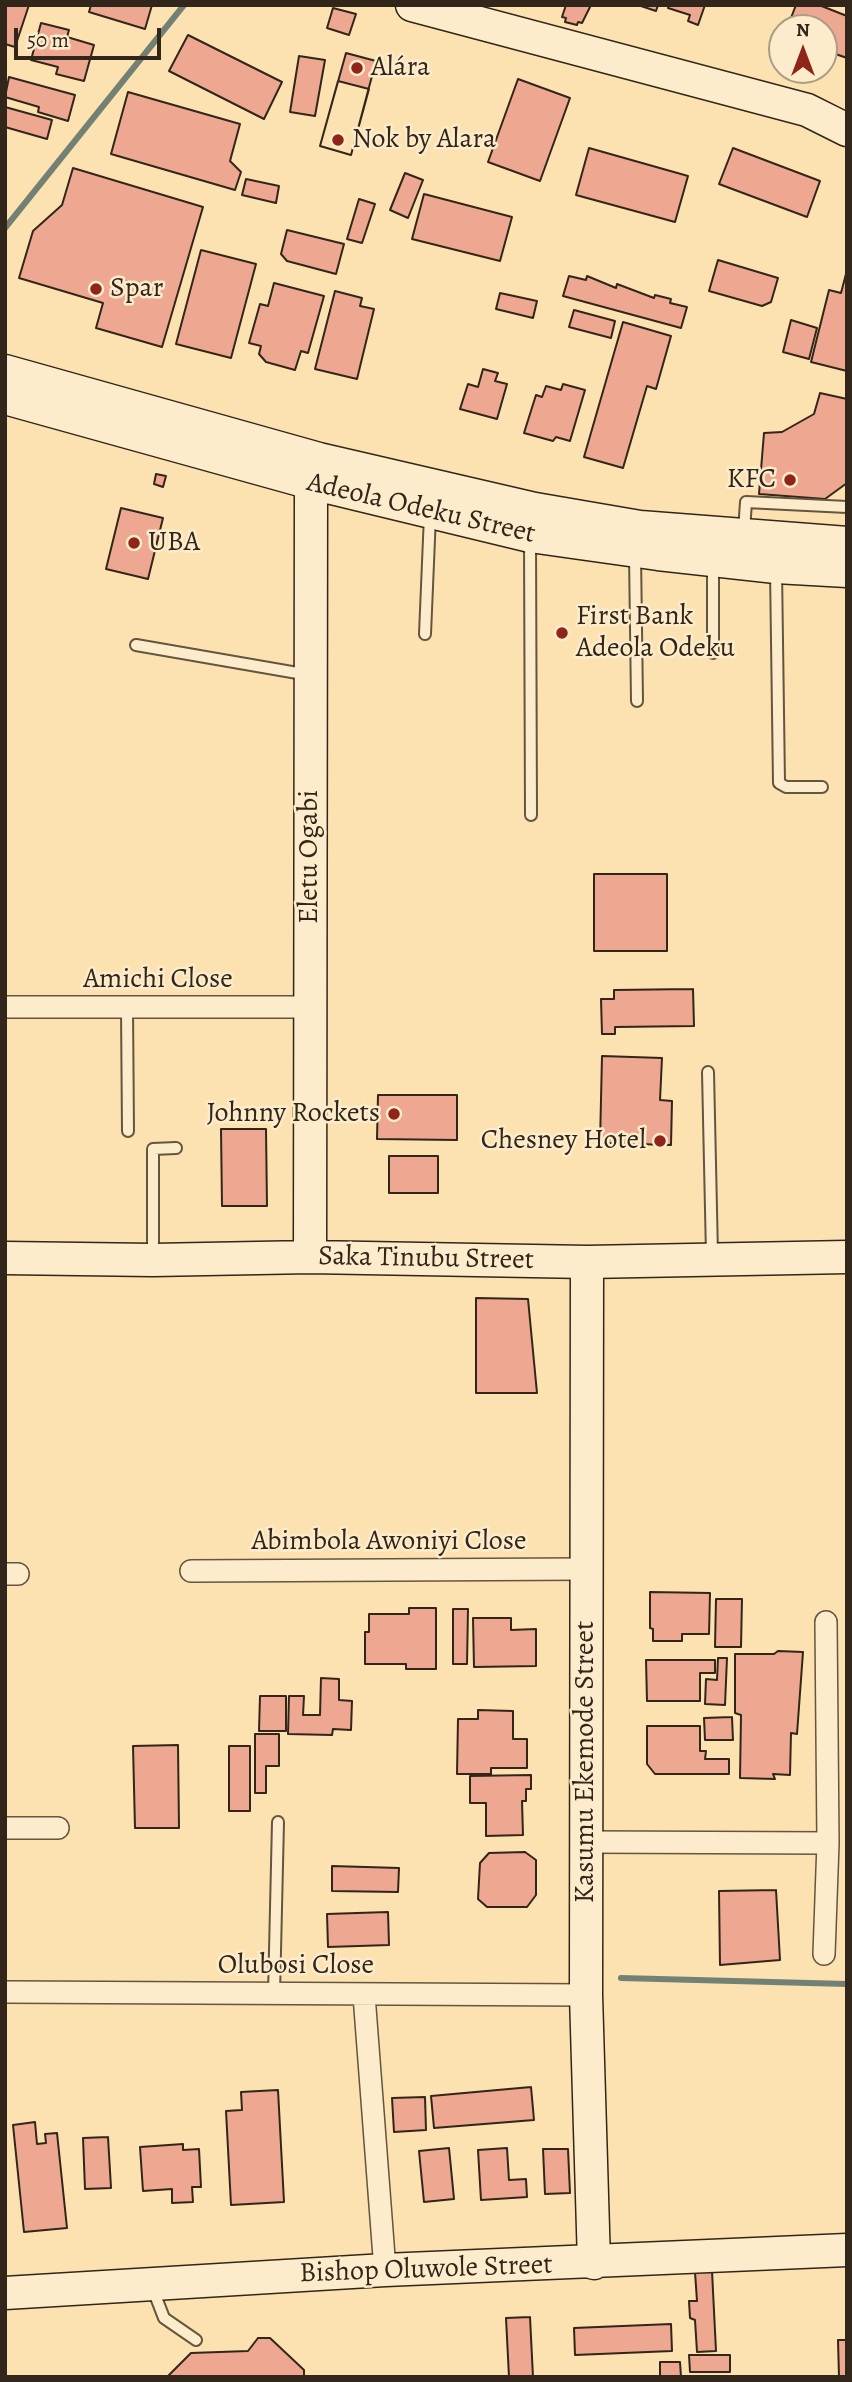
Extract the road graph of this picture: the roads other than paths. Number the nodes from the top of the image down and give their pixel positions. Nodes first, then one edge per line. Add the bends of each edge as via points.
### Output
1 (412, 5) edge
2 (847, 130) edge
3 (5, 371) edge
4 (5, 398) edge
5 (131, 420) junction
6 (315, 471) junction
7 (847, 507) edge
8 (430, 512) junction
9 (530, 536) junction
10 (743, 537) junction
11 (847, 543) edge
12 (635, 551) junction
13 (713, 559) junction
14 (776, 567) junction
15 (847, 571) edge
16 (425, 634) dead end
17 (136, 646) dead end
18 (713, 653) dead end
19 (311, 676) junction
20 (637, 701) dead end
21 (822, 787) dead end
22 (531, 815) dead end
23 (5, 1007) edge
24 (310, 1007) junction
25 (127, 1008) junction
26 (708, 1072) dead end
27 (128, 1131) dead end
28 (176, 1148) dead end
29 (310, 1256) junction
30 (847, 1257) edge
31 (5, 1258) edge
32 (712, 1258) junction
33 (153, 1260) junction
34 (587, 1262) junction
35 (587, 1569) junction
36 (191, 1571) dead end
37 (826, 1622) dead end
38 (278, 1822) dead end
39 (5, 1828) edge
40 (58, 1828) dead end
41 (586, 1842) junction
42 (828, 1843) junction
43 (824, 1954) dead end
44 (5, 1992) edge
45 (274, 1994) junction
46 (364, 1995) junction
47 (586, 1995) junction
48 (847, 2250) edge
49 (594, 2263) junction
50 (385, 2270) junction
51 (151, 2284) junction
52 (5, 2293) edge
53 (196, 2340) dead end

1 - 2 street via 807,110
3 - 5 street, Adeola Odeku Street
4 - 5 street, Adeola Odeku Street
5 - 6 street, Adeola Odeku Street
6 - 8 street, Adeola Odeku Street
6 - 10 street, Adeola Odeku Street via 640,527
6 - 19 street, Eletu Ogabi
7 - 10 lane via 746,502
8 - 9 street, Adeola Odeku Street
8 - 16 lane
9 - 12 street, Adeola Odeku Street
9 - 22 lane
10 - 11 street, Adeola Odeku Street
12 - 13 street, Adeola Odeku Street
12 - 20 lane
13 - 14 street, Adeola Odeku Street
13 - 18 lane
14 - 15 street, Adeola Odeku Street
14 - 21 lane via 779,783
17 - 19 lane
19 - 24 street, Eletu Ogabi
23 - 25 street, Amichi Close
24 - 25 street, Amichi Close
24 - 29 street, Eletu Ogabi
25 - 27 lane
26 - 32 lane
28 - 33 lane via 153,1149
29 - 33 street, Saka Tinubu Street
29 - 34 street, Saka Tinubu Street
30 - 32 street, Saka Tinubu Street
31 - 33 street, Saka Tinubu Street
32 - 34 street, Saka Tinubu Street
34 - 35 street, Kasumu Ekemode Street
35 - 36 street, Abimbola Awoniyi Close
35 - 41 street, Kasumu Ekemode Street
37 - 42 street
38 - 45 lane
39 - 40 street
41 - 42 street
41 - 47 street, Kasumu Ekemode Street
42 - 43 street
44 - 45 street, Olubosi Close
45 - 46 street, Olubosi Close
46 - 47 street, Olubosi Close
46 - 50 street
47 - 49 street, Kasumu Ekemode Street
48 - 49 street, Bishop Oluwole Street
49 - 50 street, Bishop Oluwole Street
50 - 51 street, Bishop Oluwole Street
51 - 52 street, Bishop Oluwole Street
51 - 53 lane via 164,2318

